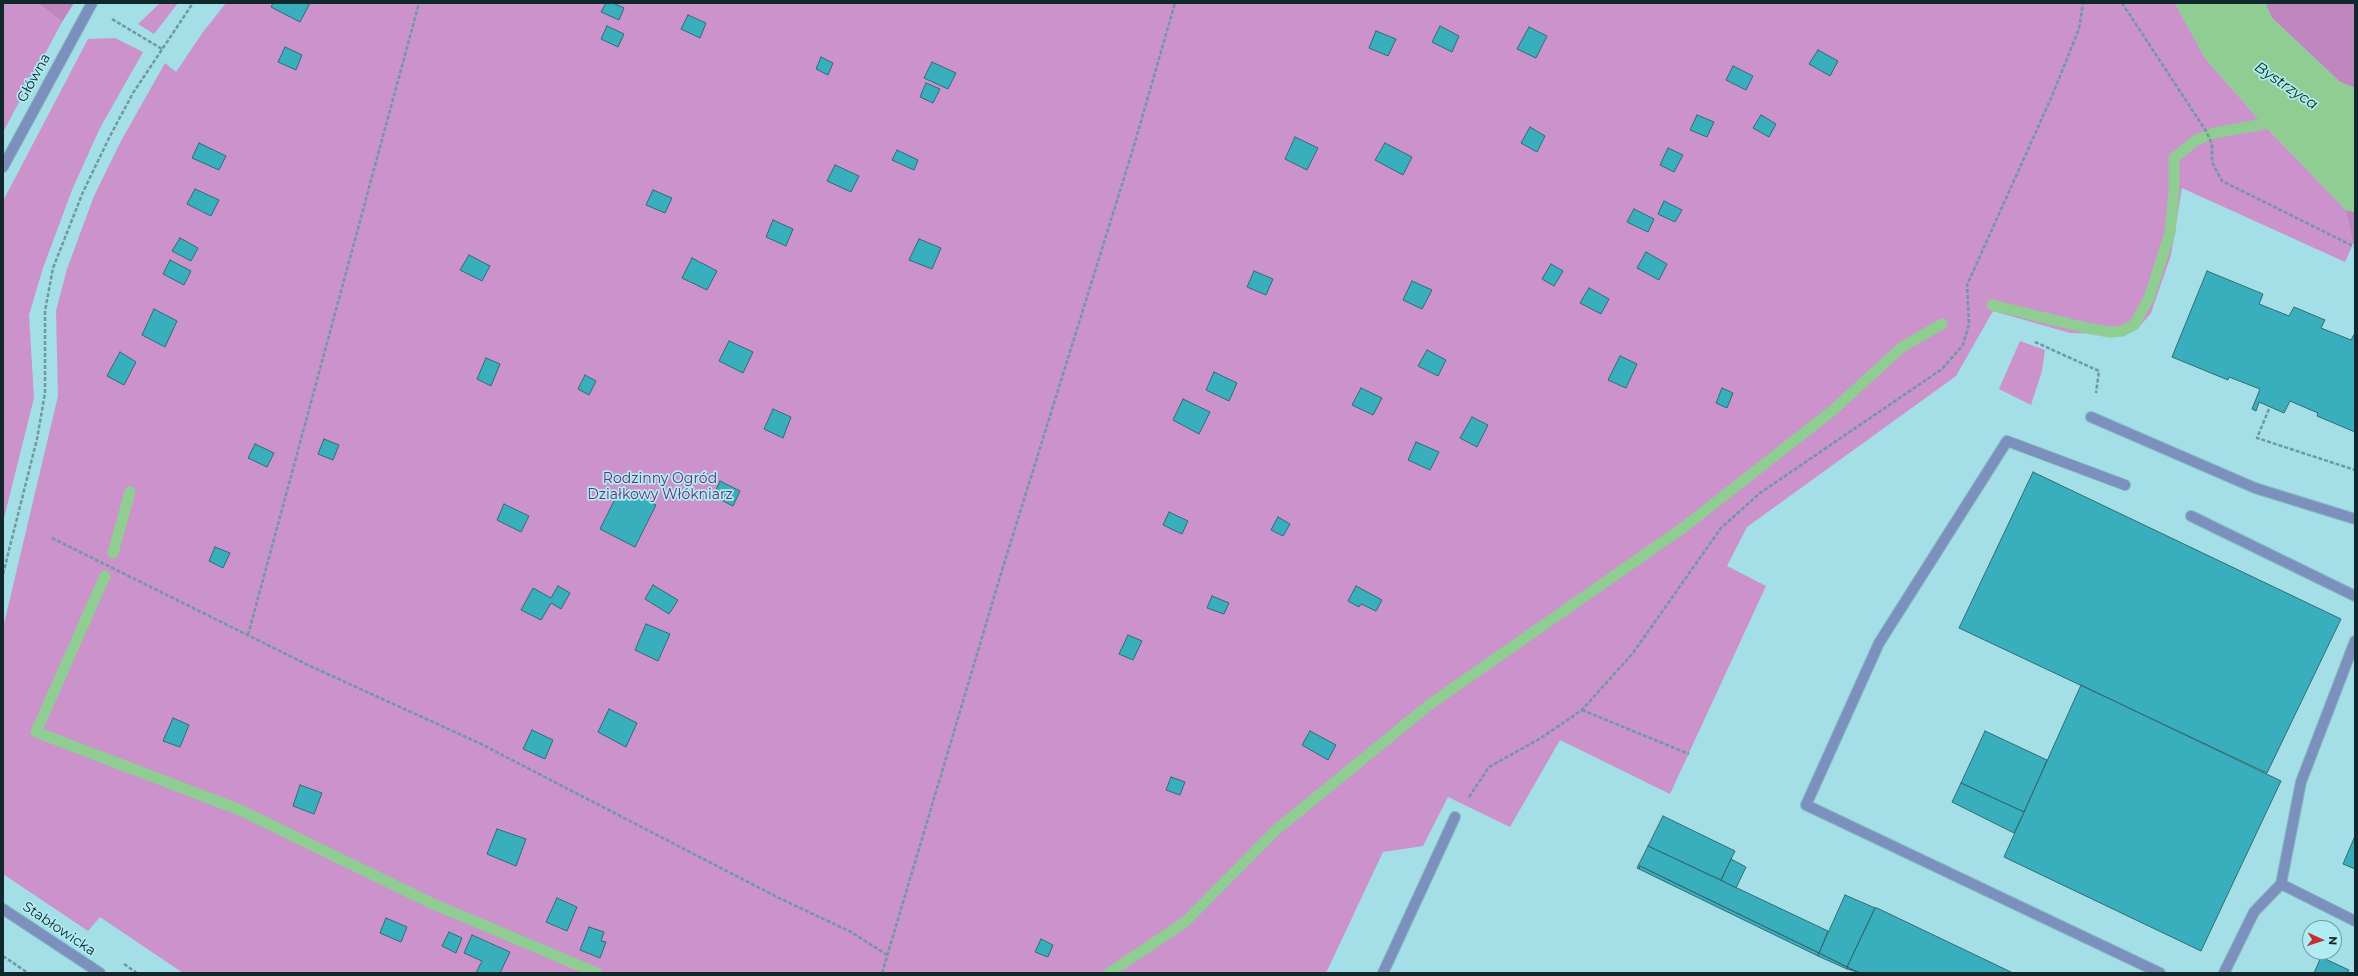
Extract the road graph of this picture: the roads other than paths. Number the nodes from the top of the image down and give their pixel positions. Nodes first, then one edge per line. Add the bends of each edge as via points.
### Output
1 (91, 5) edge
2 (3, 167) edge
3 (2091, 417) road end
4 (2125, 485) dead end
5 (2191, 516) dead end
6 (2355, 519) edge
7 (2355, 596) edge
8 (2355, 641) edge
9 (1455, 817) road end
10 (2282, 884) junction
11 (3, 909) edge
12 (2355, 922) edge
13 (100, 973) edge
14 (1383, 973) edge
15 (2160, 973) edge
16 (2224, 973) edge

1 - 2 street, Główna
3 - 6 street via 2255,488
4 - 15 street via 2007,442 1879,642 1806,805
5 - 7 street
8 - 10 street via 2301,782
9 - 14 street
10 - 12 street
10 - 16 street via 2254,912
11 - 13 street, Stabłowicka

